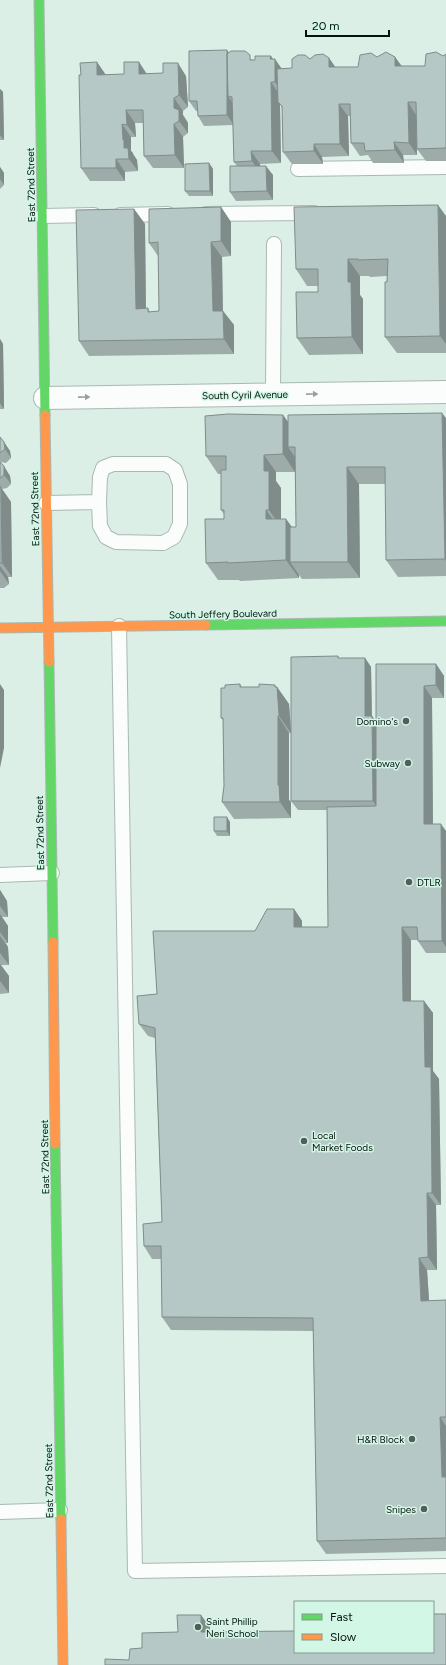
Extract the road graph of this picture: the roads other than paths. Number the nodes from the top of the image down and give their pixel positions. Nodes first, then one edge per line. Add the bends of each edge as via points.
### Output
1 (39, 0) edge
2 (446, 167) edge
3 (298, 169) edge
4 (328, 212) edge
5 (179, 214) edge
6 (194, 214) edge
7 (42, 216) junction
8 (274, 244) dead end
9 (446, 392) edge
10 (273, 394) junction
11 (45, 398) junction
12 (99, 502) junction
13 (46, 503) junction
14 (446, 620) edge
15 (119, 626) junction
16 (0, 628) edge
17 (48, 628) junction
18 (52, 874) junction
19 (0, 875) edge
20 (60, 1510) junction
21 (0, 1512) edge
22 (446, 1566) edge
23 (63, 1665) edge

1 - 7 street, East 72nd Street
2 - 3 lane
4 - 6 lane
5 - 7 lane
7 - 11 street, East 72nd Street
8 - 10 lane
10 -> 9 street, South Cyril Avenue
11 -> 10 street, South Cyril Avenue
11 - 13 street, East 72nd Street
12 - 12 lane via 100,526 106,537 116,542 163,543 174,537 180,524 180,484 175,470 166,464 113,464 103,468
12 - 13 lane
13 - 17 street, East 72nd Street
14 - 15 street, South Jeffery Boulevard
15 - 17 street, South Jeffery Boulevard
15 - 22 lane via 135,1571
16 - 17 street, South Jeffery Boulevard
17 - 18 street, East 72nd Street
18 - 19 lane
18 - 20 street, East 72nd Street
20 - 21 lane
20 - 23 street, East 72nd Street

